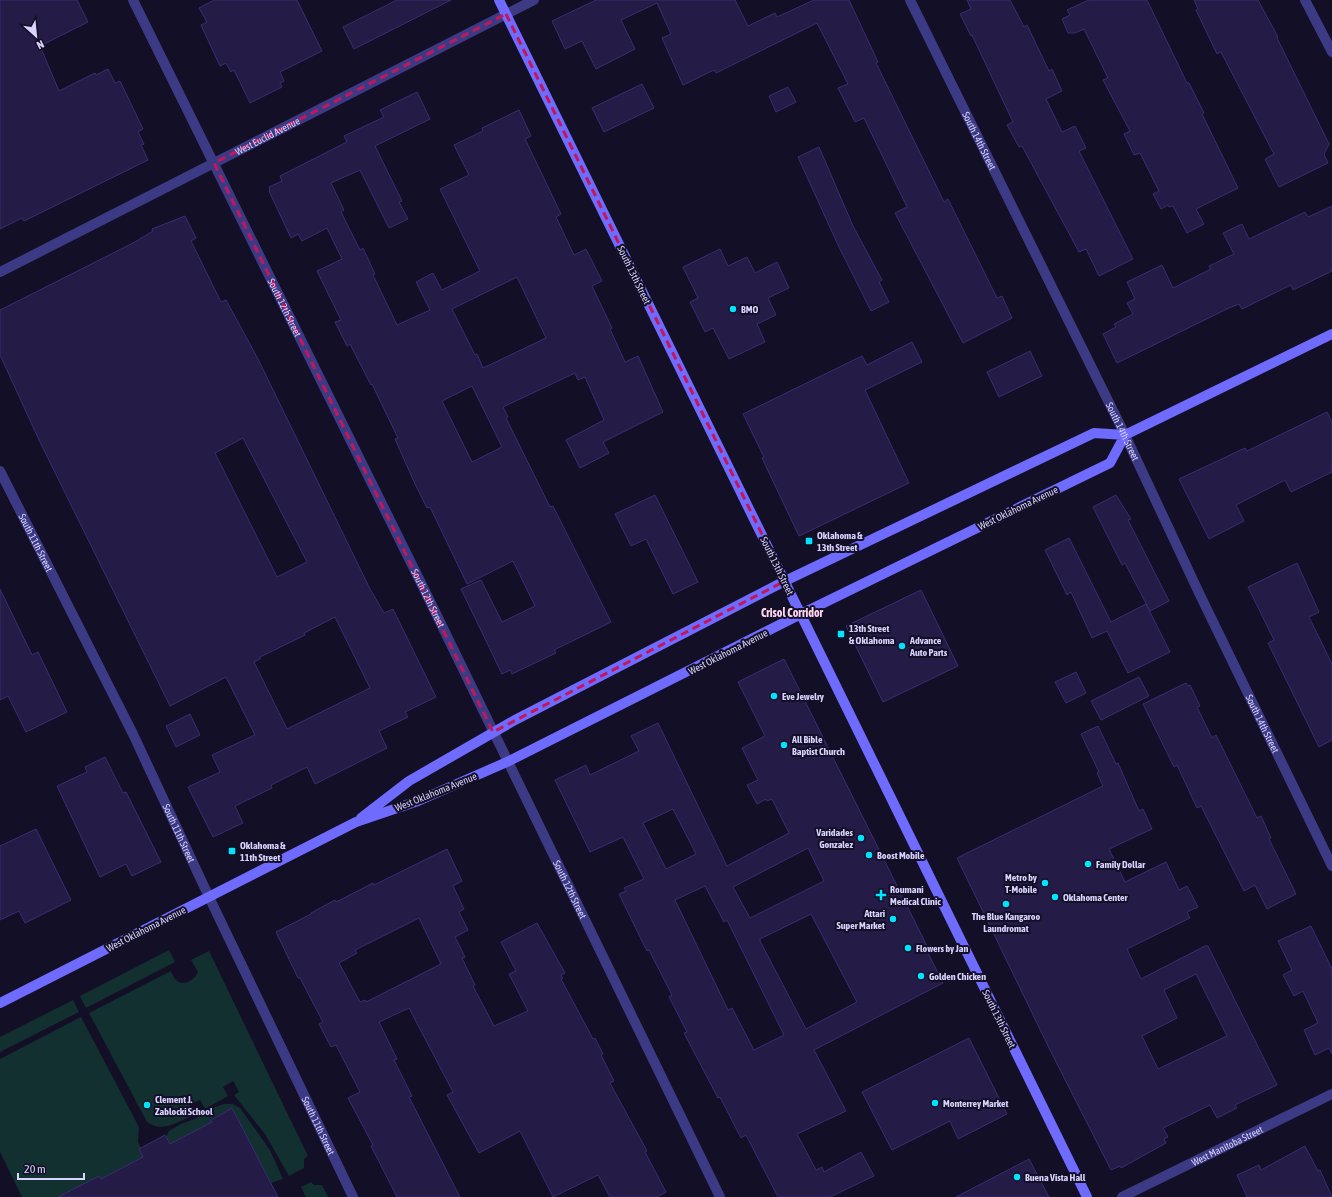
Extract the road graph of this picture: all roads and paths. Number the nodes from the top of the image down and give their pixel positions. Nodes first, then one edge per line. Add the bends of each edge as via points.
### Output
1 (133, 0) edge
2 (499, 0) edge
3 (534, 0) edge
4 (910, 0) edge
5 (1306, 0) edge
6 (506, 14) junction
7 (1332, 52) edge
8 (214, 163) junction
9 (0, 272) edge
10 (1332, 334) edge
11 (1125, 435) junction
12 (0, 471) edge
13 (785, 581) junction
14 (801, 614) junction
15 (493, 732) junction
16 (507, 762) junction
17 (356, 822) junction
18 (1332, 866) edge
19 (209, 896) junction
20 (0, 1003) edge
21 (1332, 1094) edge
22 (353, 1197) edge
23 (720, 1197) edge
24 (1087, 1197) edge
25 (1122, 1197) edge

1 - 8 street, South 12th Street
2 - 6 main road, South 13th Street
3 - 6 street, West Euclid Avenue
4 - 11 street, South 14th Street
5 - 7 street
6 - 8 street, West Euclid Avenue
6 - 13 main road, South 13th Street
8 - 9 street, West Euclid Avenue
8 - 15 street, South 12th Street
10 - 11 main road, West Oklahoma Avenue
11 - 13 main road, West Oklahoma Avenue via 1094,433
11 - 14 main road, West Oklahoma Avenue via 1110,463
11 - 18 street, South 14th Street
12 - 19 street, South 11th Street via 133,734
13 - 14 main road, South 13th Street
13 - 15 main road, West Oklahoma Avenue
14 - 16 main road, West Oklahoma Avenue
14 - 24 main road, South 13th Street
15 - 16 street, South 12th Street
15 - 17 main road, West Oklahoma Avenue via 409,781
16 - 17 main road, West Oklahoma Avenue via 418,801
16 - 23 street, South 12th Street
17 - 19 main road, West Oklahoma Avenue
19 - 20 main road, West Oklahoma Avenue
19 - 22 street, South 11th Street
21 - 25 street, West Manitoba Street

